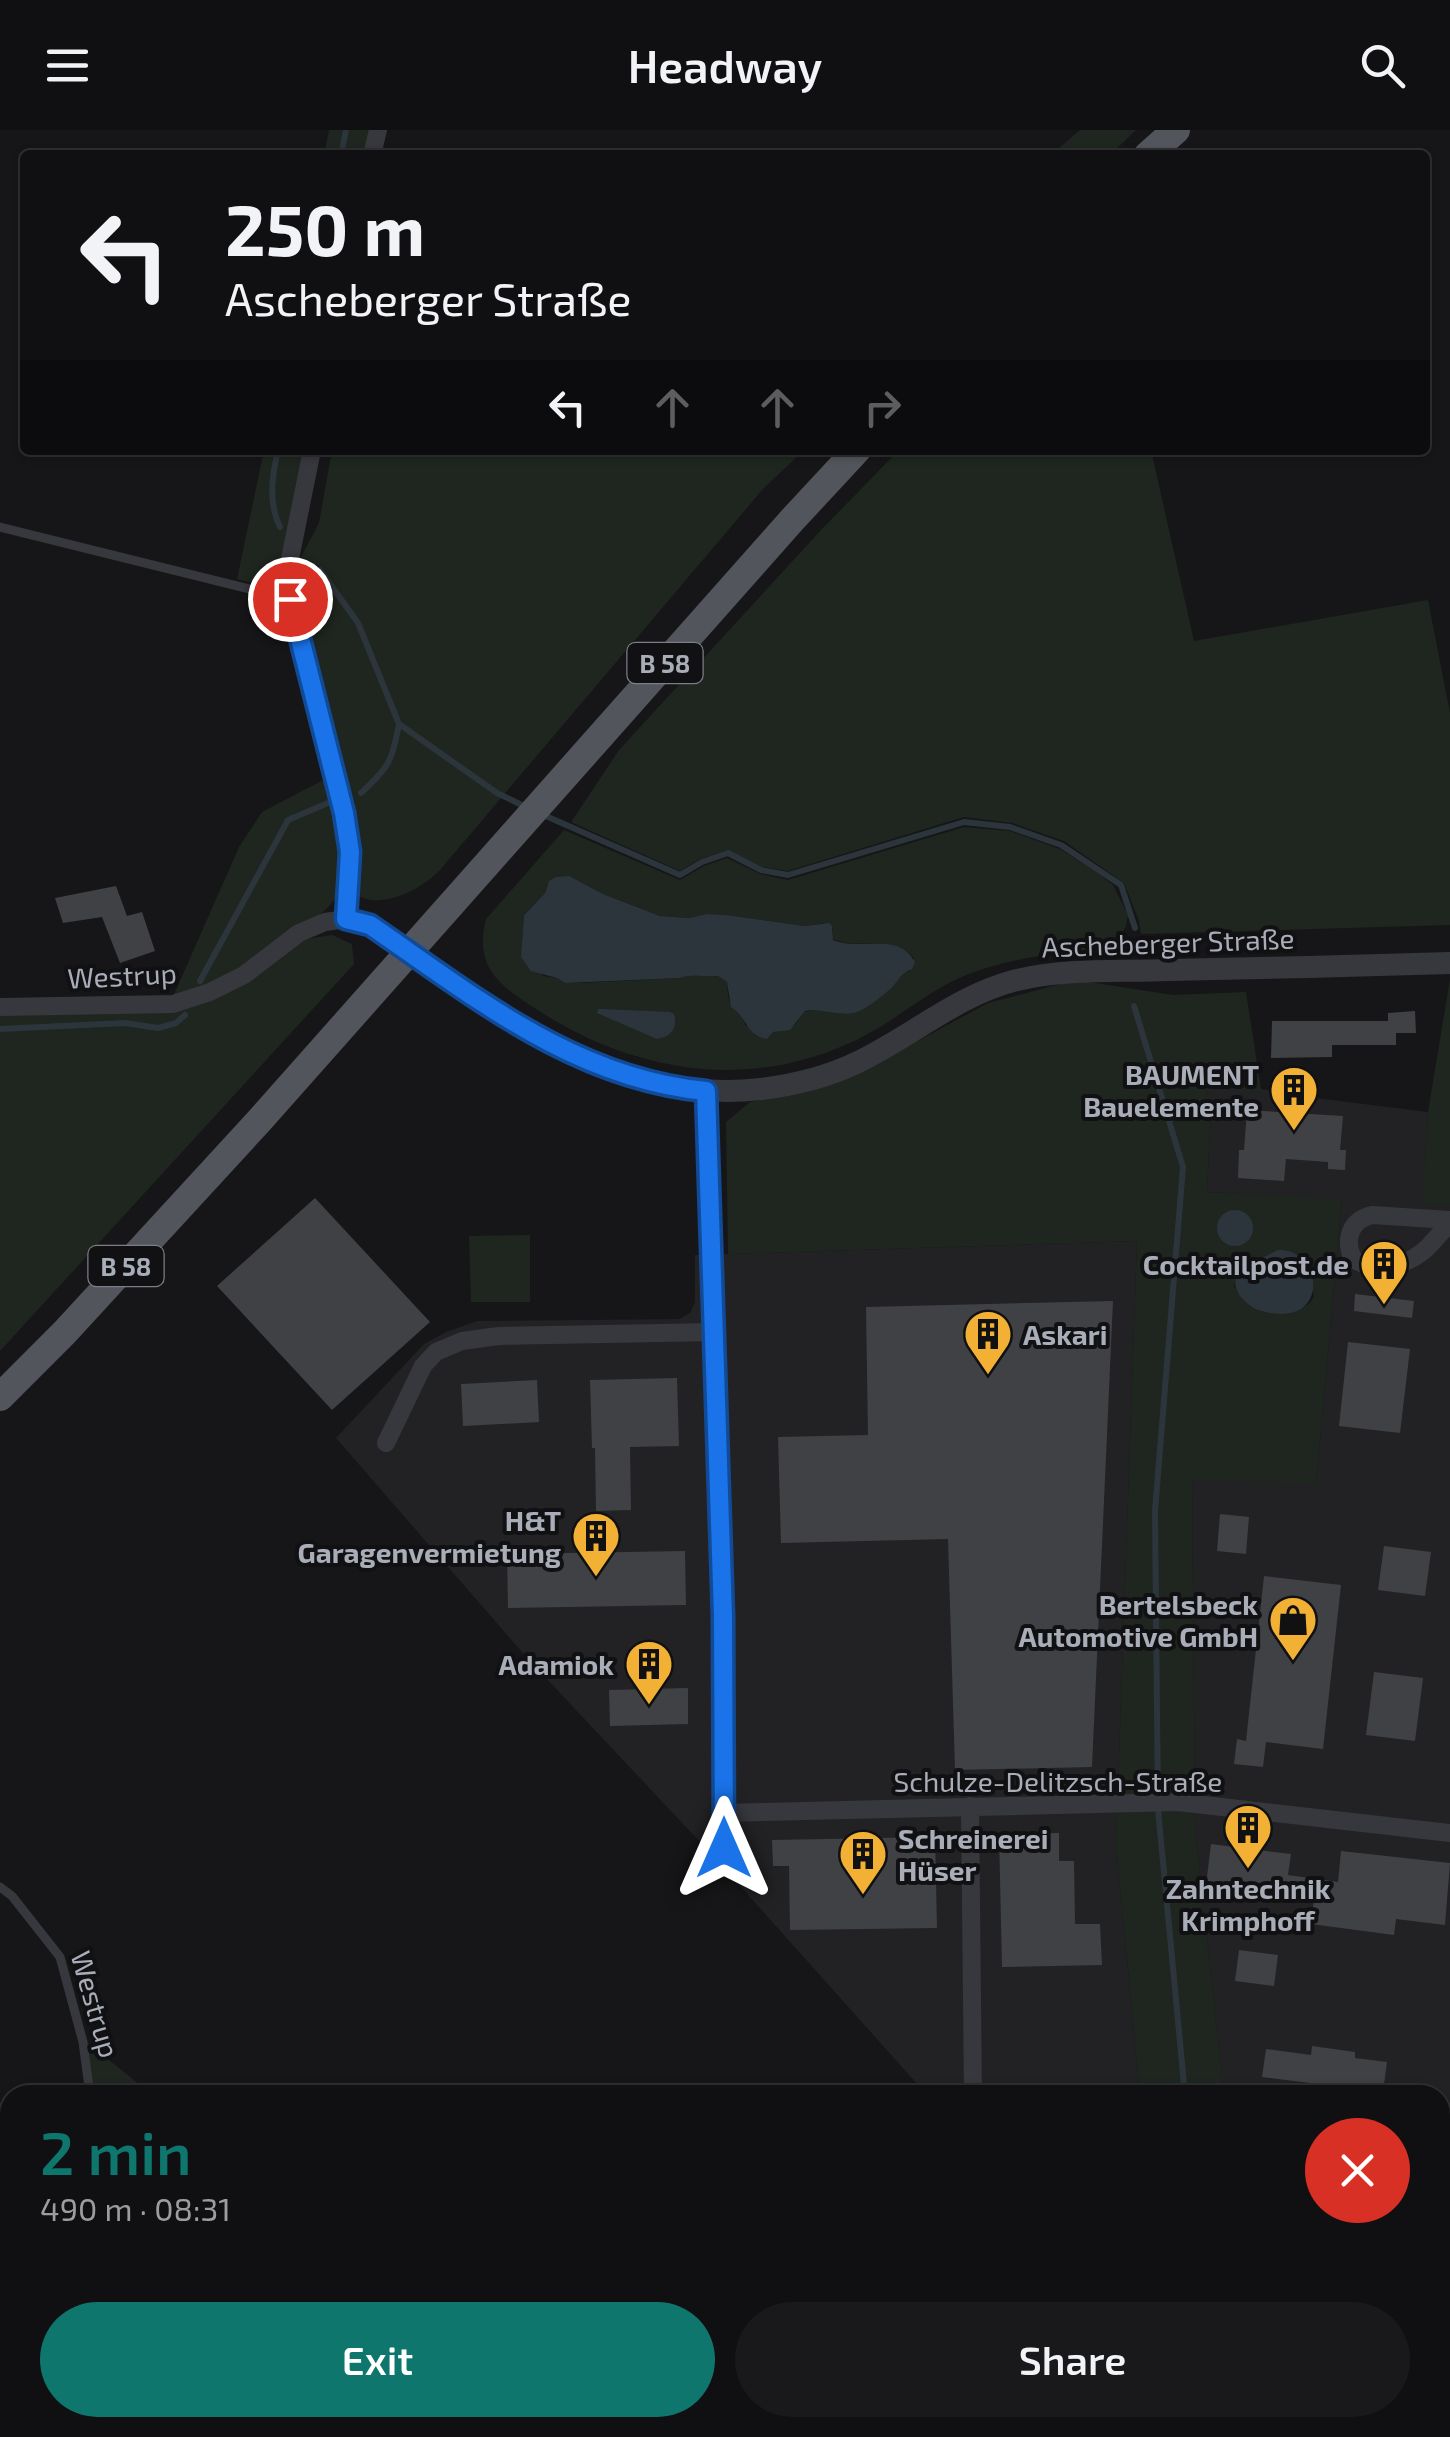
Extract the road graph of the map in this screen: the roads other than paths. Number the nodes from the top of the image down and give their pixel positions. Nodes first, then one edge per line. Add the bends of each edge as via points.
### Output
1 (1176, 130) edge
2 (1154, 150) edge
3 (311, 455) edge
4 (853, 455) edge
5 (0, 528) edge
6 (290, 599) junction
7 (346, 919) junction
8 (410, 952) junction
9 (1450, 963) edge
10 (0, 1007) edge
11 (706, 1091) junction
12 (1450, 1222) edge
13 (715, 1332) junction
14 (0, 1398) edge
15 (386, 1443) dead end
16 (970, 1806) junction
17 (724, 1813) junction
18 (1450, 1833) edge
19 (724, 1848) dead end
20 (0, 1887) edge
21 (89, 2085) edge
22 (973, 2085) edge

1 - 2 main road
3 - 6 street via 290,559
4 - 8 main road, B 58
5 - 6 lane
6 - 7 street via 344,813 350,852
7 - 8 street via 370,925
7 - 10 street, Westrup via 299,933 244,975 173,1004
8 - 11 street, Ascheberger Straße via 497,1013 573,1055 644,1081
8 - 14 main road, B 58
9 - 11 street, Ascheberger Straße via 1019,979 964,999 886,1048 827,1075 775,1088
11 - 13 street
12 - 12 street via 1362,1217 1350,1233 1350,1251 1370,1266 1405,1262
13 - 15 street via 462,1340 422,1366
13 - 17 street
16 - 17 street, Schulze-Delitzsch-Straße
16 - 18 street, Schulze-Delitzsch-Straße via 1178,1802
16 - 22 street
17 - 19 street
20 - 21 lane, Westrup via 60,1957

